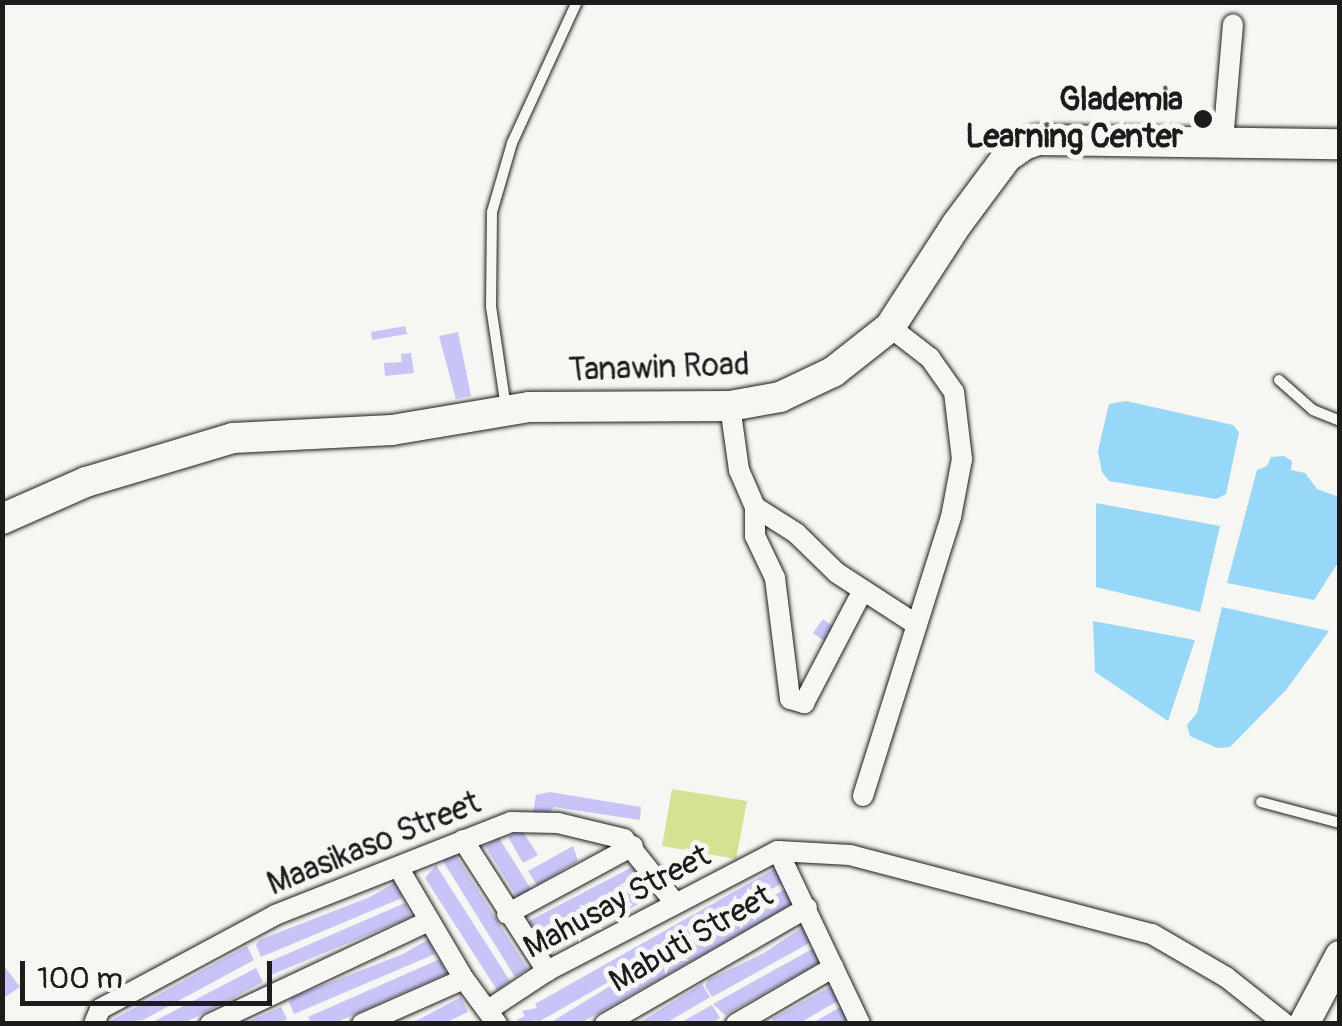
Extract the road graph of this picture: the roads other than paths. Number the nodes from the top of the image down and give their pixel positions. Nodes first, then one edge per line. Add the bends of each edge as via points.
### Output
1 (577, 2) edge
2 (1234, 24) dead end
3 (1223, 141) junction
4 (1340, 144) edge
5 (890, 327) junction
6 (1279, 380) dead end
7 (730, 406) junction
8 (506, 409) junction
9 (1340, 422) edge
10 (755, 507) junction
11 (2, 519) edge
12 (863, 590) junction
13 (917, 624) junction
14 (862, 796) dead end
15 (1261, 802) dead end
16 (1340, 823) edge
17 (462, 840) junction
18 (634, 846) junction
19 (778, 850) junction
20 (398, 867) junction
21 (675, 904) junction
22 (807, 908) junction
23 (507, 914) junction
24 (429, 921) junction
25 (1340, 956) edge
26 (834, 967) junction
27 (547, 971) junction
28 (464, 980) junction
29 (492, 1017) edge
30 (94, 1024) edge
31 (210, 1024) edge
32 (362, 1024) edge
33 (605, 1024) edge
34 (736, 1024) edge
35 (860, 1024) edge
36 (1285, 1024) edge
37 (1304, 1024) edge

1 - 8 lane via 512,143 492,212 490,307
2 - 3 street
3 - 4 street, Tanawin Road
3 - 5 street, Tanawin Road via 1038,140 1015,150 956,224
5 - 7 street, Tanawin Road via 832,372 780,396
5 - 13 street via 945,376 960,432 952,517
6 - 9 lane via 1313,410
7 - 8 street, Tanawin Road
7 - 10 street via 740,470
8 - 11 street, Tanawin Road via 392,430 233,438 86,482
10 - 12 street
10 - 12 street via 756,536 775,578 790,699 804,703
12 - 13 street
13 - 14 street
15 - 16 lane
17 - 18 street, Maasikaso Street via 530,820 594,829
17 - 20 street, Maasikaso Street
17 - 23 street
18 - 21 street
18 - 23 street
19 - 21 street, Mahusay Street
19 - 22 street
19 - 36 street via 850,855 1152,934 1226,977
20 - 24 street
20 - 30 street, Maasikaso Street via 249,929 100,1009
21 - 27 street, Mahusay Street
22 - 26 street
22 - 33 street, Mabuti Street
23 - 27 street
24 - 28 street
24 - 31 street
25 - 37 street
26 - 34 street
26 - 35 street
27 - 29 street, Mahusay Street
28 - 29 street
28 - 32 street

